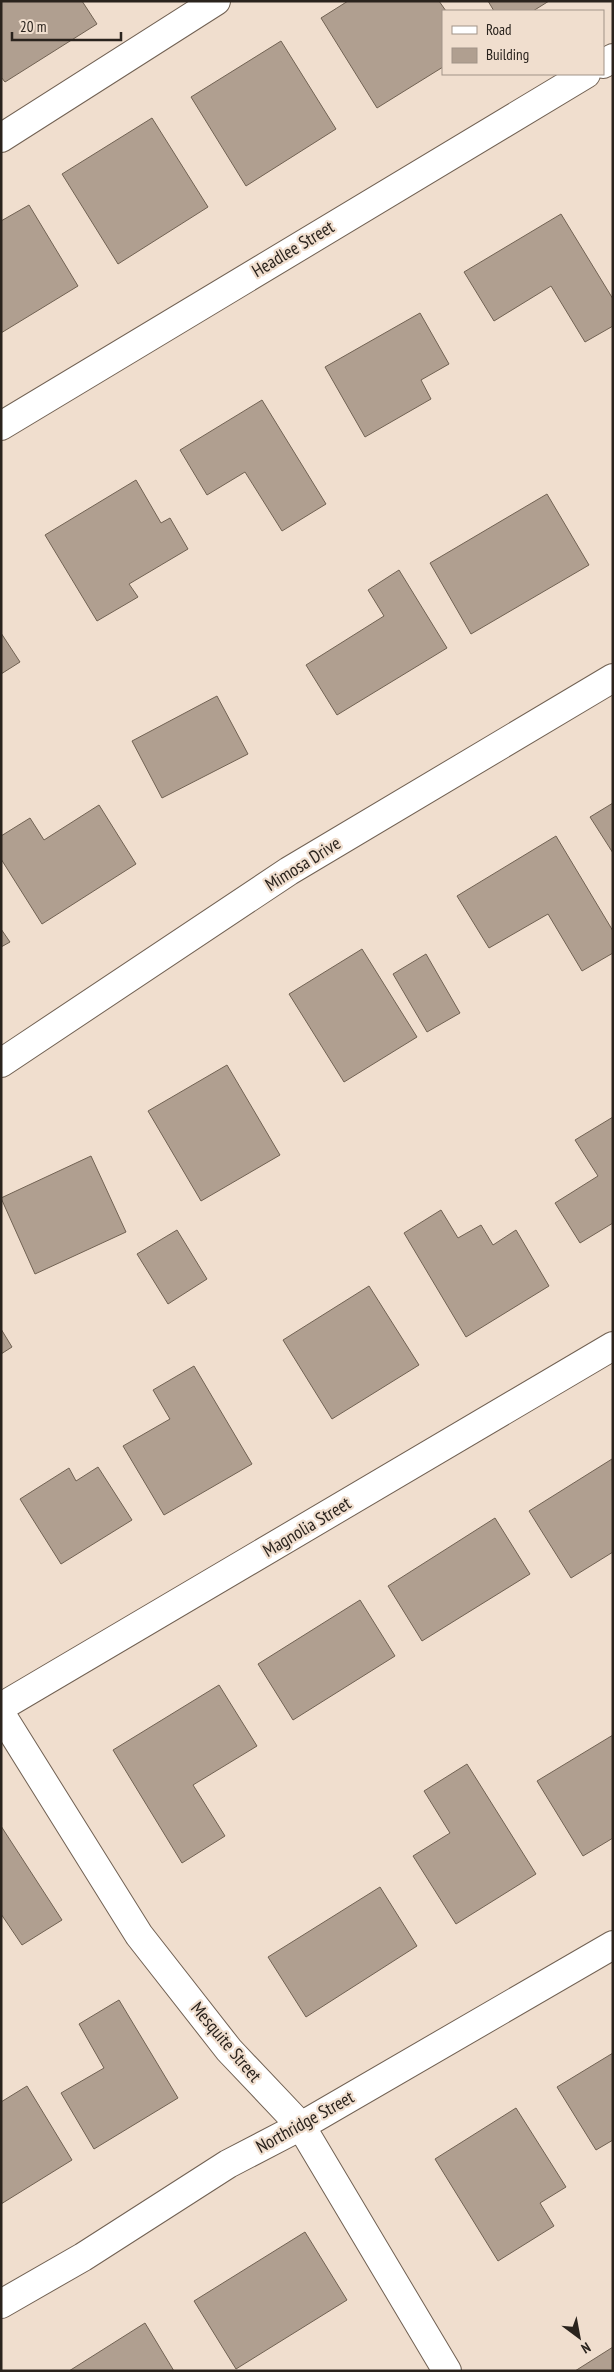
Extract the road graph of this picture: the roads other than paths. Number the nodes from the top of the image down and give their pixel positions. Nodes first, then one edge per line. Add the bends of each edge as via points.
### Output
1 (216, 1) edge
2 (584, 75) edge
3 (1, 138) edge
4 (1, 426) edge
5 (613, 678) edge
6 (1, 1063) edge
7 (613, 1346) edge
8 (1, 1707) edge
9 (1, 1714) edge
10 (613, 1945) edge
11 (301, 2126) junction
12 (1, 2304) edge
13 (447, 2371) edge

1 - 3 street
2 - 4 street, Headlee Street
5 - 6 street, Mimosa Drive via 289,871
7 - 8 street, Magnolia Street
9 - 11 street, Mesquite Street via 139,1935 229,2050
10 - 11 street, Northridge Street
11 - 12 street, Northridge Street via 228,2164 83,2257
11 - 13 street, Mesquite Street

